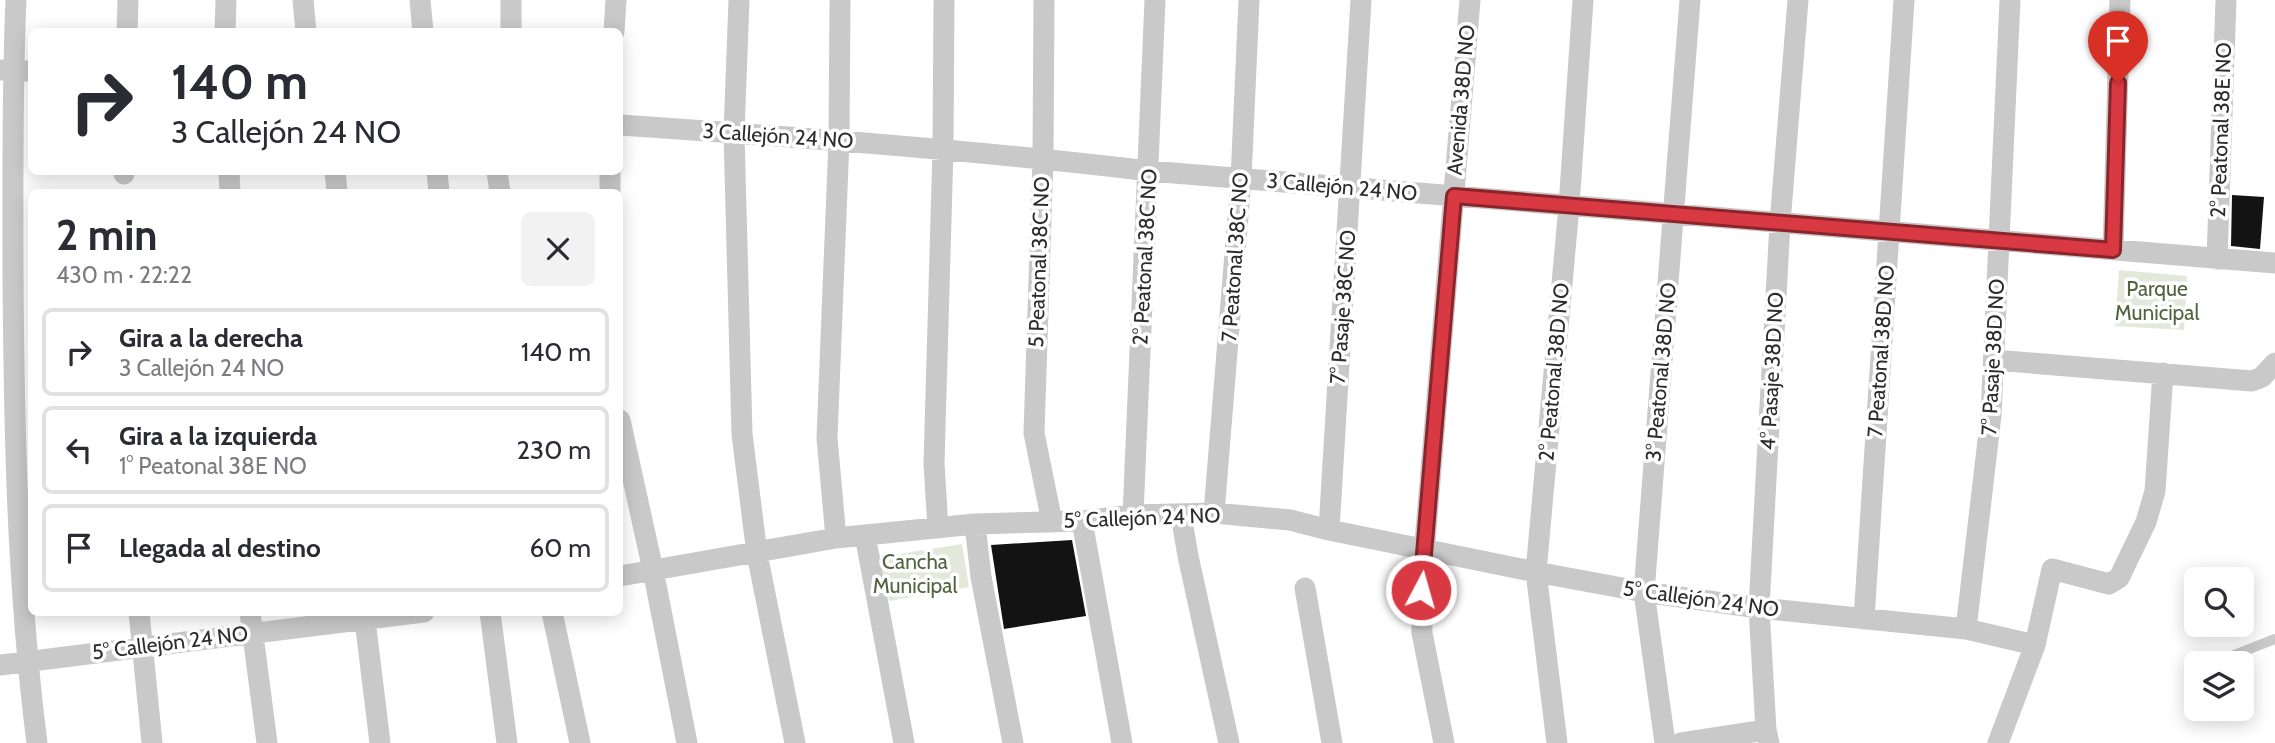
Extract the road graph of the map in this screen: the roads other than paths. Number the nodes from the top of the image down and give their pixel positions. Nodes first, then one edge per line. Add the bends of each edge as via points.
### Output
1 (16, 0) edge
2 (128, 0) edge
3 (226, 0) edge
4 (303, 0) edge
5 (420, 0) edge
6 (511, 0) edge
7 (616, 0) edge
8 (739, 0) edge
9 (840, 0) edge
10 (943, 0) edge
11 (1044, 0) edge
12 (1155, 0) edge
13 (1249, 0) edge
14 (1361, 0) edge
15 (1469, 0) edge
16 (1583, 0) edge
17 (1690, 0) edge
18 (1798, 0) edge
19 (1904, 0) edge
20 (2010, 0) edge
21 (2120, 0) edge
22 (2226, 0) edge
23 (127, 28) edge
24 (225, 28) edge
25 (306, 28) edge
26 (424, 28) edge
27 (512, 28) edge
28 (614, 28) edge
29 (15, 71) edge
30 (623, 125) edge
31 (734, 133) junction
32 (839, 140) junction
33 (943, 149) junction
34 (1043, 158) junction
35 (1149, 171) junction
36 (1241, 179) junction
37 (1351, 188) junction
38 (1454, 196) junction
39 (1569, 206) junction
40 (1674, 214) junction
41 (1780, 223) junction
42 (1889, 232) junction
43 (1999, 241) junction
44 (2113, 250) junction
45 (2217, 259) junction
46 (2275, 263) edge
47 (1994, 360) junction
48 (2275, 363) edge
49 (2164, 373) junction
50 (15, 430) edge
51 (623, 434) edge
52 (1214, 513) junction
53 (1133, 515) junction
54 (1181, 515) junction
55 (1082, 521) junction
56 (1052, 522) junction
57 (975, 524) junction
58 (938, 528) junction
59 (1329, 530) junction
60 (865, 535) junction
61 (836, 538) junction
62 (1426, 549) junction
63 (757, 554) junction
64 (653, 570) junction
65 (1536, 572) junction
66 (623, 575) edge
67 (1305, 588) dead end
68 (1644, 592) junction
69 (1759, 608) junction
70 (139, 616) edge
71 (491, 616) edge
72 (553, 616) edge
73 (364, 617) edge
74 (1864, 619) junction
75 (250, 623) edge
76 (1966, 629) junction
77 (2275, 639) edge
78 (2035, 645) junction
79 (142, 648) junction
80 (2244, 651) edge
81 (27, 662) junction
82 (0, 665) edge
83 (1768, 736) edge
84 (37, 743) edge
85 (152, 743) edge
86 (267, 743) edge
87 (380, 743) edge
88 (507, 743) edge
89 (580, 743) edge
90 (687, 743) edge
91 (795, 743) edge
92 (904, 743) edge
93 (1013, 743) edge
94 (1122, 743) edge
95 (1229, 743) edge
96 (1332, 743) edge
97 (1444, 743) edge
98 (1557, 743) edge
99 (1665, 743) edge
100 (1681, 743) edge
101 (1998, 743) edge

1 - 29 street
2 - 23 street
3 - 24 street
4 - 25 street
5 - 26 street
6 - 27 street
7 - 28 street
8 - 31 street
9 - 32 street
10 - 33 street
11 - 34 street, 5 Peatonal 38C NO
12 - 35 street, 2° Peatonal 38C NO
13 - 36 street, 7 Peatonal 38C NO
14 - 37 street, 7° Pasaje 38C NO
15 - 38 street, Avenida 38D NO
16 - 39 street, 2° Peatonal 38D NO
17 - 40 street, 3° Peatonal 38D NO
18 - 41 street, 4° Pasaje 38D NO
19 - 42 street, 7 Peatonal 38D NO
20 - 43 street, 7° Pasaje 38D NO
21 - 44 street
22 - 45 street, 2° Peatonal 38E NO
29 - 50 street
30 - 31 street, 3 Callejón 24 NO
31 - 32 street, 3 Callejón 24 NO
31 - 63 street via 742,434
32 - 33 street, 3 Callejón 24 NO
32 - 61 street via 827,438
33 - 34 street, 3 Callejón 24 NO
33 - 58 street via 934,464
34 - 35 street, 3 Callejón 24 NO
34 - 56 street, 5 Peatonal 38C NO via 1034,433
35 - 36 street, 3 Callejón 24 NO
35 - 53 street, 2° Peatonal 38C NO
36 - 37 street, 3 Callejón 24 NO
36 - 52 street, 7 Peatonal 38C NO
37 - 38 street, 3 Callejón 24 NO
37 - 59 street, 7° Pasaje 38C NO
38 - 39 street, 3 Callejón 24 NO
38 - 62 street, Avenida 38D NO
39 - 40 street, 3 Callejón 24 NO
39 - 65 street, 2° Peatonal 38D NO
40 - 41 street, 3 Callejón 24 NO
40 - 68 street, 3° Peatonal 38D NO
41 - 42 street, 3 Callejón 24 NO
41 - 69 street, 4° Pasaje 38D NO
42 - 43 street, 3 Callejón 24 NO
42 - 74 street, 7 Peatonal 38D NO
43 - 44 street, 3 Callejón 24 NO
43 - 47 street, 7° Pasaje 38D NO
44 - 45 street, 3 Callejón 24 NO
45 - 46 street, 3 Callejón 24 NO
47 - 49 street
47 - 76 street, 7° Pasaje 38D NO
48 - 49 street via 2252,381
49 - 78 street via 2155,491 2146,522 2119,578 2109,584 2052,569
50 - 81 street
51 - 64 street
52 - 54 street, 5° Callejón 24 NO
52 - 59 street, 5° Callejón 24 NO via 1290,520
53 - 54 street, 5° Callejón 24 NO
53 - 55 street, 5° Callejón 24 NO
54 - 95 street
55 - 56 street, 5° Callejón 24 NO
55 - 94 street
56 - 57 street, 5° Callejón 24 NO
57 - 58 street, 5° Callejón 24 NO
57 - 93 street
58 - 60 street, 5° Callejón 24 NO
59 - 62 street, 5° Callejón 24 NO
60 - 61 street, 5° Callejón 24 NO
60 - 92 street
61 - 63 street, 5° Callejón 24 NO
62 - 65 street, 5° Callejón 24 NO
62 - 97 street, Avenida 38D NO via 1422,633
63 - 64 street, 5° Callejón 24 NO
63 - 91 street
64 - 66 street, 5° Callejón 24 NO
64 - 90 street
65 - 68 street, 5° Callejón 24 NO
65 - 98 street, 2° Peatonal 38D NO
67 - 96 street
68 - 69 street, 5° Callejón 24 NO
68 - 99 street, 3° Peatonal 38D NO
69 - 74 street, 5° Callejón 24 NO
69 - 83 street, 4° Pasaje 38D NO
70 - 79 street
71 - 88 street
72 - 89 street
73 - 75 street, 5° Callejón 24 NO
73 - 87 street
74 - 76 street, 5° Callejón 24 NO
75 - 79 street, 5° Callejón 24 NO
75 - 86 street
76 - 78 street, 5° Callejón 24 NO
77 - 80 lane
78 - 101 street
79 - 81 street, 5° Callejón 24 NO
79 - 85 street
81 - 82 street, 5° Callejón 24 NO
81 - 84 street
83 - 100 street

